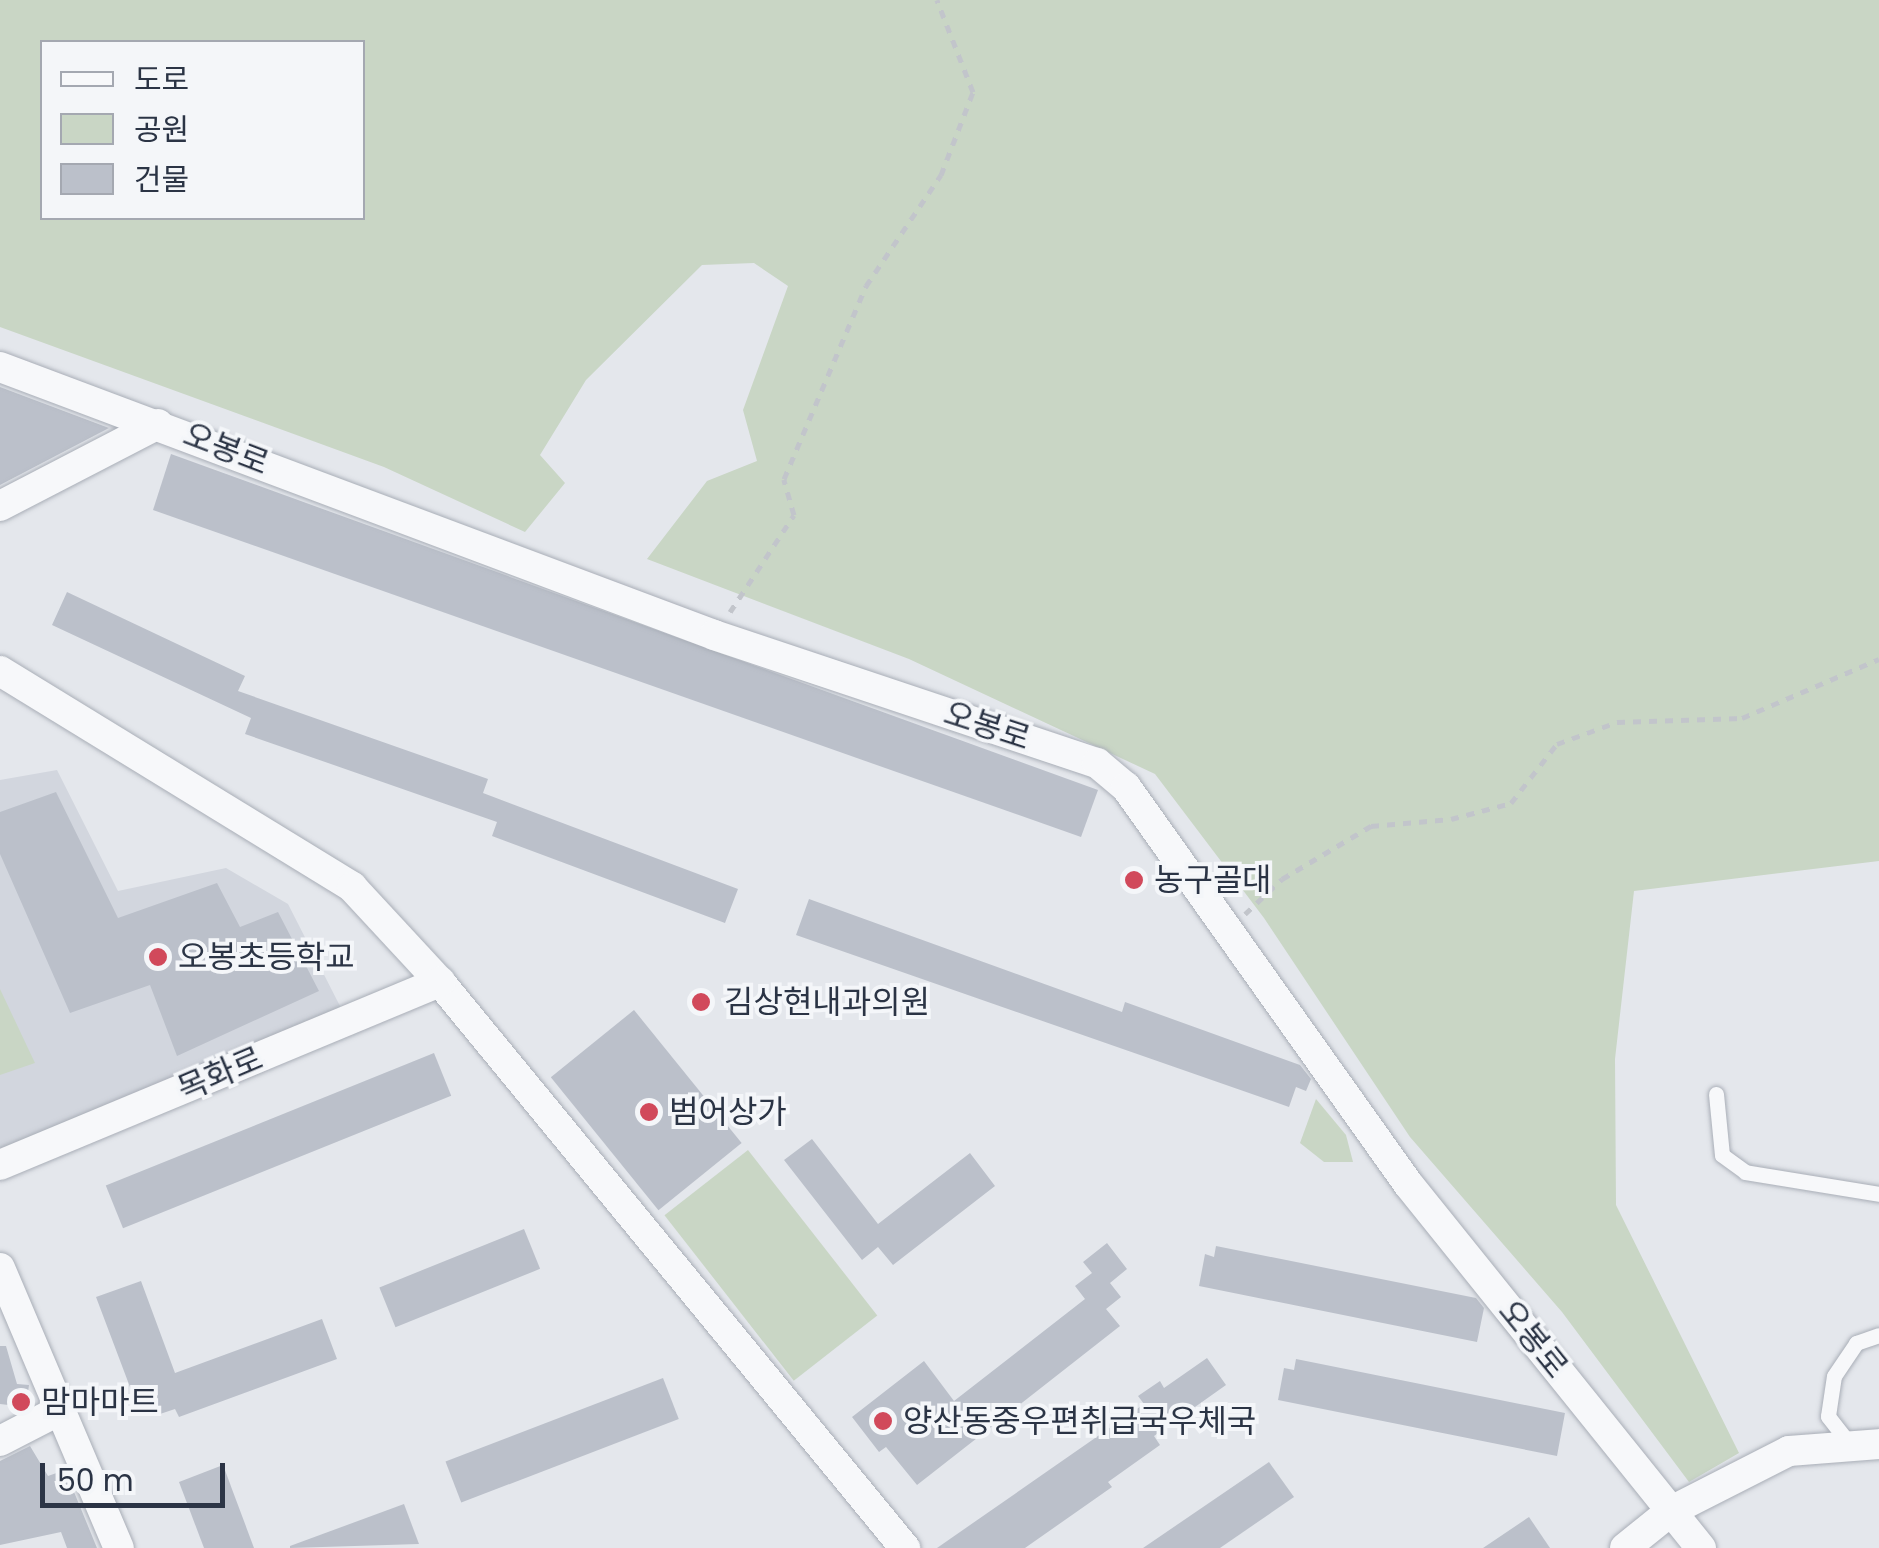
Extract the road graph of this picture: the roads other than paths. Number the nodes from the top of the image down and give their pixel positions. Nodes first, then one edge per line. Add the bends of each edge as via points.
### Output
1 (0, 367) edge
2 (158, 424) junction
3 (0, 506) edge
4 (1, 673) edge
5 (440, 982) junction
6 (1716, 1094) dead end
7 (0, 1165) edge
8 (1879, 1194) edge
9 (0, 1268) edge
10 (1879, 1335) edge
11 (62, 1408) junction
12 (0, 1441) edge
13 (1866, 1446) edge
14 (1671, 1511) junction
15 (119, 1548) edge
16 (904, 1548) edge
17 (1624, 1548) edge
18 (1701, 1548) edge

1 - 2 street
2 - 3 street, 오봉로
2 - 14 street, 오봉로 via 714,635 1097,762 1126,787 1409,1184
4 - 5 street via 352,887
5 - 7 street, 목화로
5 - 16 street
6 - 8 lane via 1722,1155 1745,1172
9 - 11 street
10 - 13 lane via 1856,1343 1834,1376 1828,1416
11 - 12 street
11 - 15 street
13 - 14 street via 1789,1452
14 - 17 street
14 - 18 street, 오봉로

